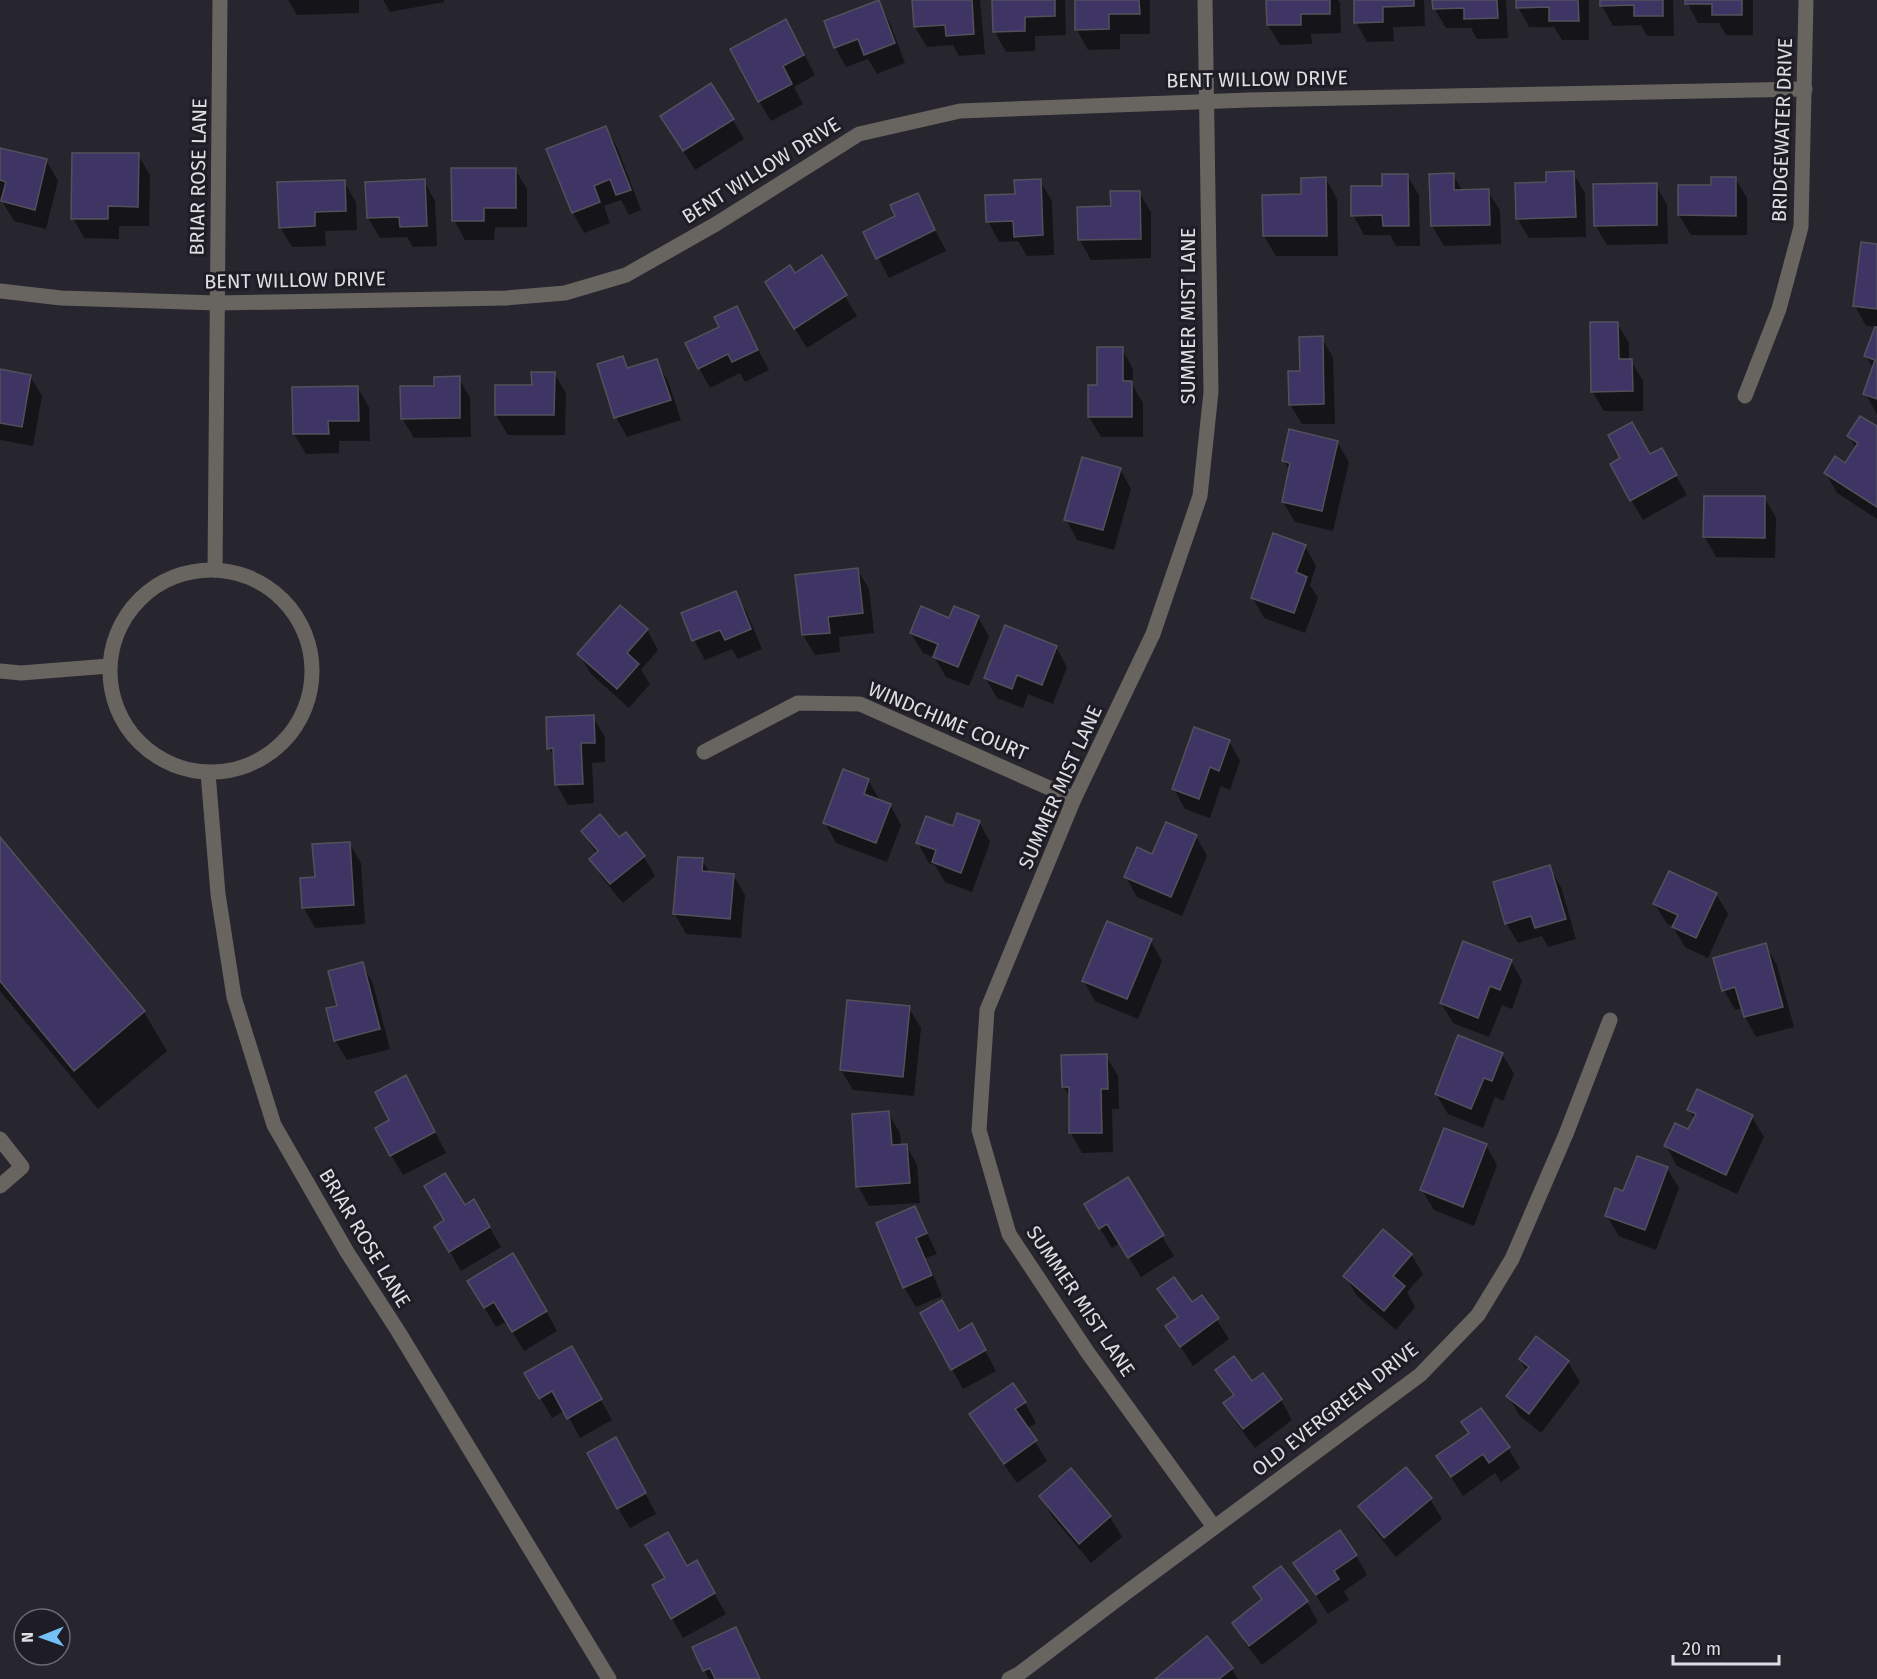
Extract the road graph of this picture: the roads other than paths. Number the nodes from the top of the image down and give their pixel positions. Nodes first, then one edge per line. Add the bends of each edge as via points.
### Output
1 (220, 0) edge
2 (1205, 0) edge
3 (1806, 0) edge
4 (1805, 89) junction
5 (1207, 101) junction
6 (0, 291) edge
7 (218, 303) junction
8 (1745, 396) dead end
9 (215, 570) junction
10 (109, 666) junction
11 (0, 671) edge
12 (704, 752) dead end
13 (208, 773) junction
14 (1074, 799) junction
15 (1610, 1020) dead end
16 (0, 1139) edge
17 (0, 1186) edge
18 (1214, 1527) junction
19 (609, 1679) edge
20 (1009, 1679) edge

1 - 7 street, BRIAR ROSE LANE
2 - 5 street, SUMMER MIST LANE
3 - 4 street, BRIDGEWATER DRIVE
4 - 5 street, BENT WILLOW DRIVE
4 - 8 street, BRIDGEWATER DRIVE via 1801,227 1779,309
5 - 7 street, BENT WILLOW DRIVE via 960,111 859,134 626,275 565,293 506,298
5 - 14 street, SUMMER MIST LANE via 1211,392 1200,496 1153,634
6 - 7 street, BENT WILLOW DRIVE via 61,298
7 - 9 street, BRIAR ROSE LANE
9 - 10 street via 192,570 160,582 134,603 116,633
9 - 13 street via 258,580 285,601 304,629 312,663 309,696 295,727 272,752 242,768
10 - 11 street
10 - 13 street via 113,698 126,727 148,751 176,766
12 - 14 street, WINDCHIME COURT via 798,703 860,704
13 - 19 street, BRIAR ROSE LANE via 218,894 234,997 274,1125 347,1252
14 - 18 street, SUMMER MIST LANE via 987,1010 979,1130 1009,1234 1088,1353
15 - 18 street, OLD EVERGREEN DRIVE via 1512,1259 1478,1315 1420,1375
16 - 17 street via 22,1167
18 - 20 street, OLD EVERGREEN DRIVE

